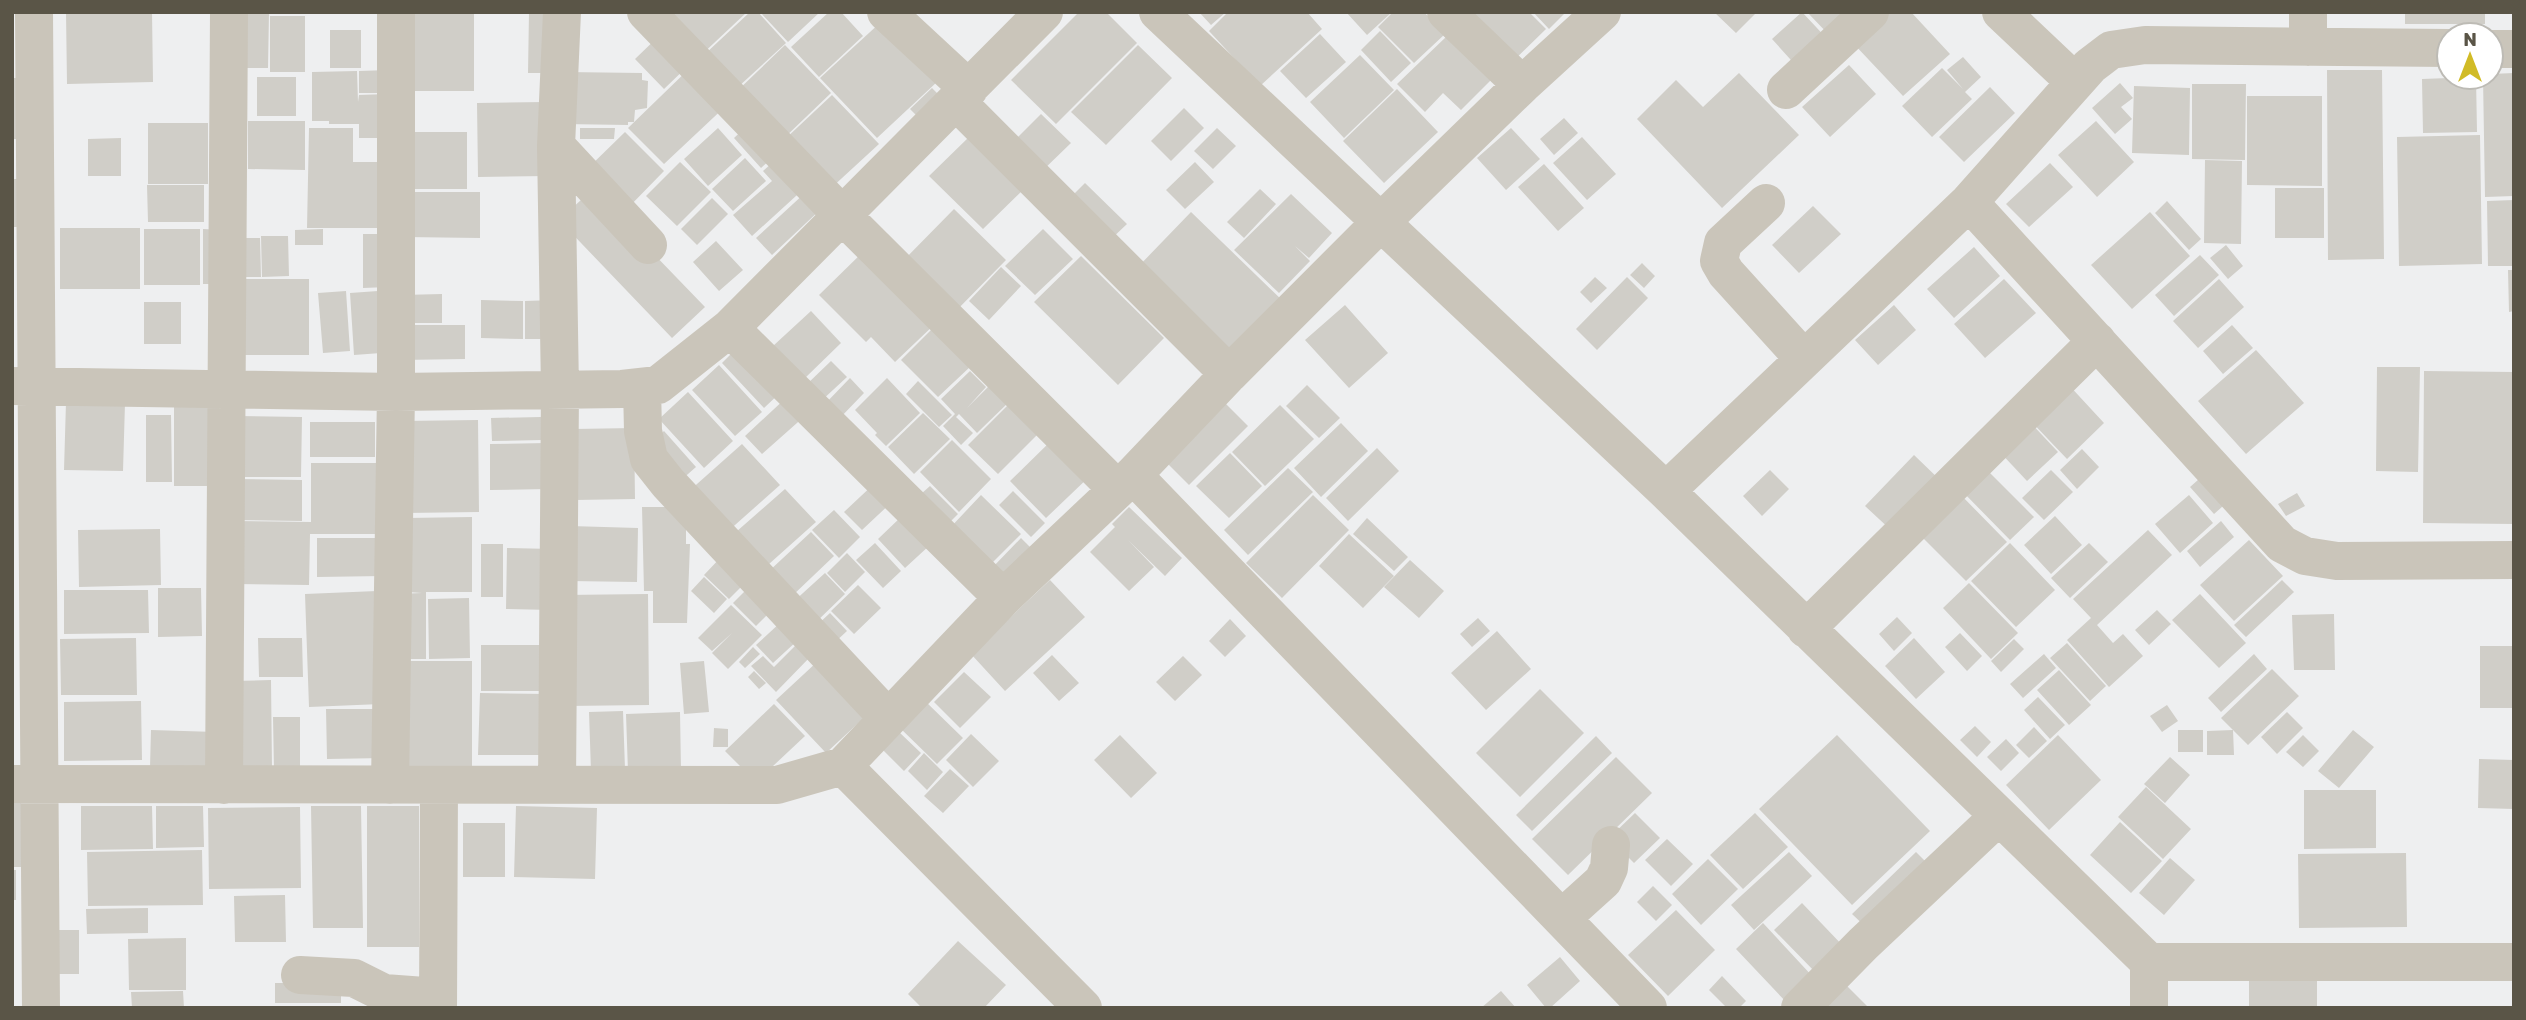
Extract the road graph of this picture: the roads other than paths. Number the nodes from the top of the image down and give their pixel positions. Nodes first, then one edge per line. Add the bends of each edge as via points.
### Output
1 (34, 12) edge
2 (229, 12) edge
3 (396, 12) edge
4 (562, 12) edge
5 (646, 12) edge
6 (886, 12) edge
7 (1045, 12) edge
8 (1158, 12) edge
9 (1446, 12) edge
10 (1602, 12) edge
11 (1870, 12) edge
12 (2001, 12) edge
13 (2308, 30) edge
14 (2435, 46) edge
15 (2075, 82) junction
16 (1522, 85) junction
17 (1786, 90) dead end
18 (962, 95) junction
19 (556, 146) junction
20 (1969, 202) junction
21 (1766, 203) dead end
22 (842, 215) junction
23 (1381, 222) junction
24 (648, 245) dead end
25 (730, 328) junction
26 (2097, 341) junction
27 (1804, 359) junction
28 (1229, 374) junction
29 (24, 386) edge
30 (642, 387) junction
31 (228, 389) junction
32 (560, 390) junction
33 (396, 392) junction
34 (1125, 482) junction
35 (1666, 491) junction
36 (2514, 560) edge
37 (1003, 598) junction
38 (1806, 629) junction
39 (888, 718) junction
40 (843, 766) junction
41 (26, 784) edge
42 (224, 785) junction
43 (390, 785) junction
44 (439, 785) junction
45 (557, 785) junction
46 (1999, 816) junction
47 (1611, 845) dead end
48 (1562, 918) junction
49 (2149, 962) junction
50 (2514, 962) edge
51 (300, 975) dead end
52 (31, 991) edge
53 (438, 1002) edge
54 (1083, 1008) edge
55 (1648, 1008) edge
56 (1800, 1008) edge
57 (2149, 1008) edge

1 - 29 street
2 - 31 street
3 - 33 street
4 - 19 street
5 - 22 street
6 - 18 street
7 - 18 street
8 - 23 street
9 - 16 street
10 - 16 street
11 - 17 street
12 - 15 street
13 - 14 street
13 - 15 street via 2110,50
15 - 20 street
16 - 23 street
18 - 22 street
18 - 28 street
19 - 24 street
19 - 32 street
20 - 26 street
20 - 27 street
21 - 27 street via 1723,243 1719,261
22 - 25 street
22 - 34 street
23 - 28 street
23 - 35 street
25 - 30 street via 658,385
25 - 37 street
26 - 36 street via 2282,544 2305,556 2337,561
26 - 38 street
27 - 35 street
28 - 34 street
29 - 31 street
29 - 41 street
30 - 32 street
30 - 39 street via 649,458
31 - 33 street
31 - 42 street
32 - 33 street
32 - 45 street
33 - 43 street
34 - 37 street
34 - 48 street
35 - 38 street
37 - 39 street
38 - 46 street
39 - 40 street
40 - 45 street via 777,785
40 - 54 street
41 - 42 street
41 - 52 street
42 - 43 street
43 - 44 street
44 - 45 street
44 - 53 street
46 - 49 street
46 - 56 street
47 - 48 street via 1603,881
48 - 55 street
49 - 50 street
49 - 57 street
51 - 53 street via 354,978 384,993

